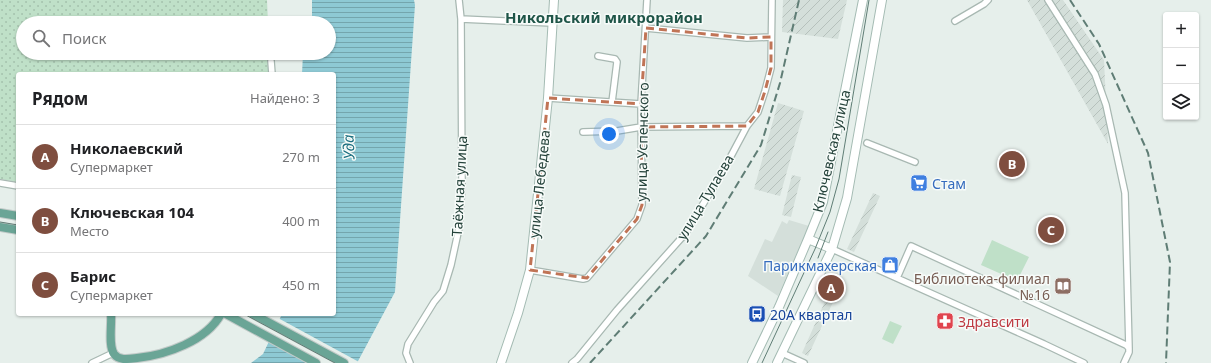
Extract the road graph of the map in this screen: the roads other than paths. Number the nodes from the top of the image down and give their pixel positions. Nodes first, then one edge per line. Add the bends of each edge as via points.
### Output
1 (459, 0) edge
2 (554, 0) edge
3 (647, 0) edge
4 (772, 0) edge
5 (863, 0) edge
6 (882, 0) edge
7 (988, 0) edge
8 (1048, 0) edge
9 (461, 19) junction
10 (955, 21) dead end
11 (552, 23) junction
12 (646, 28) junction
13 (771, 37) junction
14 (598, 56) dead end
15 (271, 61) dead end
16 (272, 72) edge
17 (548, 98) junction
18 (612, 102) junction
19 (641, 104) junction
20 (746, 126) junction
21 (641, 127) junction
22 (583, 132) dead end
23 (867, 142) dead end
24 (915, 162) dead end
25 (0, 183) edge
26 (16, 186) edge
27 (0, 212) edge
28 (16, 216) edge
29 (0, 227) edge
30 (16, 230) edge
31 (808, 239) junction
32 (832, 250) junction
33 (530, 270) junction
34 (897, 278) junction
35 (111, 316) edge
36 (220, 316) edge
37 (230, 316) edge
38 (257, 316) edge
39 (1129, 348) junction
40 (114, 353) junction
41 (782, 353) junction
42 (92, 363) edge
43 (316, 363) edge
44 (344, 363) edge
45 (410, 363) edge
46 (501, 363) edge
47 (572, 363) edge
48 (752, 363) edge
49 (778, 363) edge
50 (804, 363) edge
51 (1084, 363) edge
52 (1124, 363) edge

1 - 9 street, Таёжная улица
2 - 11 main road, улица Лебедева
3 - 12 street, улица Успенского
4 - 13 street, улица Тулаева
5 - 31 main road, Ключевская улица via 823,202
6 - 32 main road, Ключевская улица via 847,198
7 - 10 street
8 - 39 street via 1095,74 1106,105 1125,194
9 - 11 street
9 - 45 street, Таёжная улица via 462,186 459,228 443,291 408,344 406,353
11 - 17 main road, улица Лебедева
12 - 13 street via 747,38
12 - 19 street, улица Успенского
13 - 20 street, улица Тулаева via 771,68 765,91 758,112
14 - 18 street via 615,59 616,62
15 - 16 street
17 - 18 street
17 - 33 main road, улица Лебедева
18 - 19 street
19 - 21 street, улица Успенского
20 - 21 street
20 - 47 street, улица Тулаева via 685,234
21 - 22 street
21 - 33 street, улица Успенского via 642,205 637,219 587,278
23 - 24 street
25 - 26 street
27 - 28 main road
29 - 30 main road
31 - 32 main road
31 - 48 main road, Ключевская улица
32 - 34 street
32 - 41 main road, Ключевская улица
33 - 46 main road, улица Лебедева
34 - 39 street via 911,246
34 - 51 street
35 - 40 main road
36 - 40 main road via 204,333 168,352 126,359
37 - 43 main road
38 - 44 main road
39 - 52 street
40 - 42 street
41 - 49 main road, Ключевская улица
41 - 50 street

